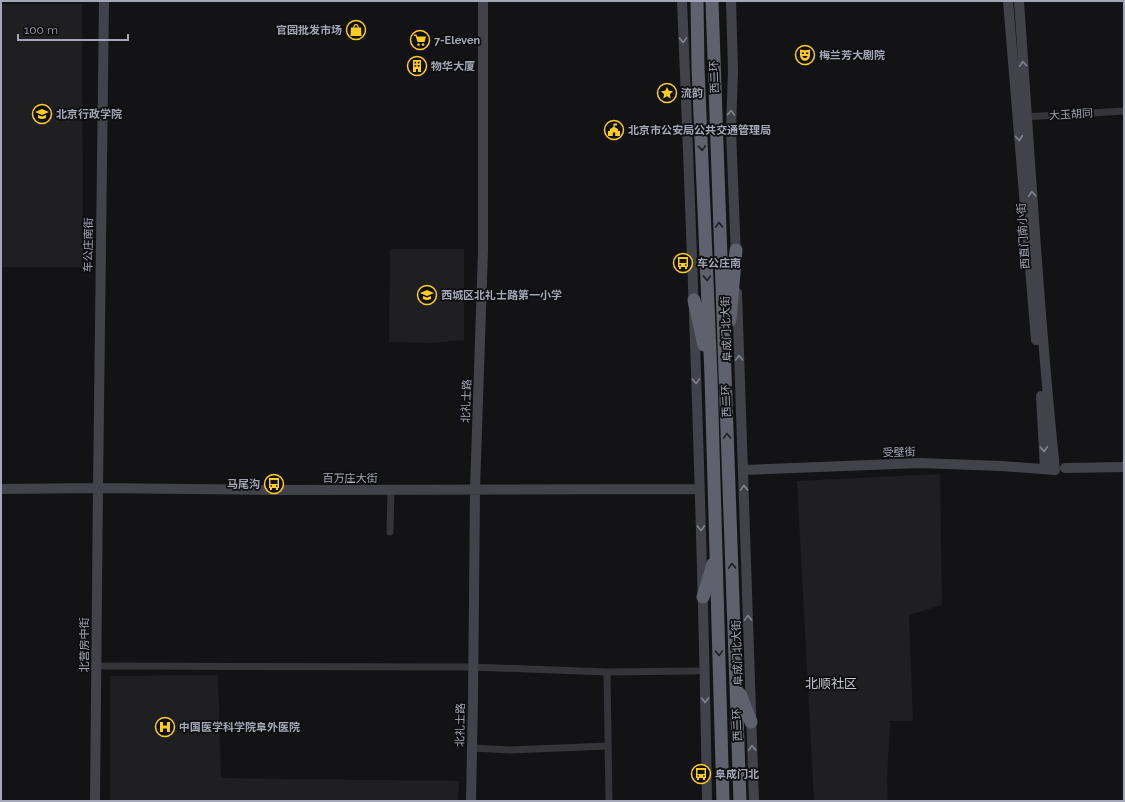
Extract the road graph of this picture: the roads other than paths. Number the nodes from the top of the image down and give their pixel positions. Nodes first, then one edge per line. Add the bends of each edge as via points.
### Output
1 (104, 1) edge
2 (483, 1) edge
3 (682, 1) edge
4 (697, 1) edge
5 (712, 1) edge
6 (731, 1) edge
7 (1008, 1) edge
8 (1019, 1) edge
9 (1124, 111) edge
10 (1022, 117) junction
11 (736, 250) junction
12 (694, 300) junction
13 (711, 376) junction
14 (725, 376) junction
15 (1124, 467) edge
16 (1055, 469) junction
17 (743, 470) junction
18 (98, 488) junction
19 (1, 489) edge
20 (475, 489) junction
21 (699, 489) junction
22 (391, 490) junction
23 (390, 532) dead end
24 (716, 553) junction
25 (703, 597) junction
26 (96, 666) junction
27 (473, 667) junction
28 (607, 672) junction
29 (697, 672) dead end
30 (736, 687) junction
31 (751, 722) junction
32 (608, 746) junction
33 (472, 748) junction
34 (95, 801) edge
35 (470, 801) edge
36 (609, 801) edge
37 (708, 801) edge
38 (723, 801) edge
39 (740, 801) edge
40 (754, 801) edge

1 - 18 street, 车公庄南街
2 - 20 street, 北礼士路 via 483,251
3 -> 12 street
4 -> 13 highway, 西二环
14 -> 5 highway, 西二环
11 -> 6 street, 阜成门北大街 via 731,130
7 - 10 street, 西直门南小街
10 -> 8 street, 西直门南小街
9 - 10 street, 大玉胡同
10 - 16 street, 西直门南小街 via 1041,391
11 - 14 highway
17 -> 11 street, 阜成门北大街
12 - 13 highway
12 -> 21 street
13 - 24 highway, 西二环
30 -> 14 highway, 西二环
15 - 16 street, 受壁街
16 - 17 street, 受壁街 via 920,463
31 -> 17 street, 阜成门北大街
18 - 19 street, 百万庄大街
18 - 22 street, 百万庄大街
18 - 26 street, 北营房中街
20 - 21 street, 百万庄大街
20 - 22 street, 百万庄大街
20 - 27 street, 北礼士路
21 -> 25 street
22 - 23 street
24 - 25 highway
24 -> 38 highway, 西二环
25 -> 37 street
26 - 27 street
26 - 34 street, 北营房中街
27 - 28 street
27 - 33 street, 北礼士路
28 - 29 street
28 - 32 street
30 - 31 highway
30 - 39 highway, 西二环
40 -> 31 street, 阜成门北大街
32 - 33 street via 510,750
32 - 36 street
33 - 35 street, 北礼士路

